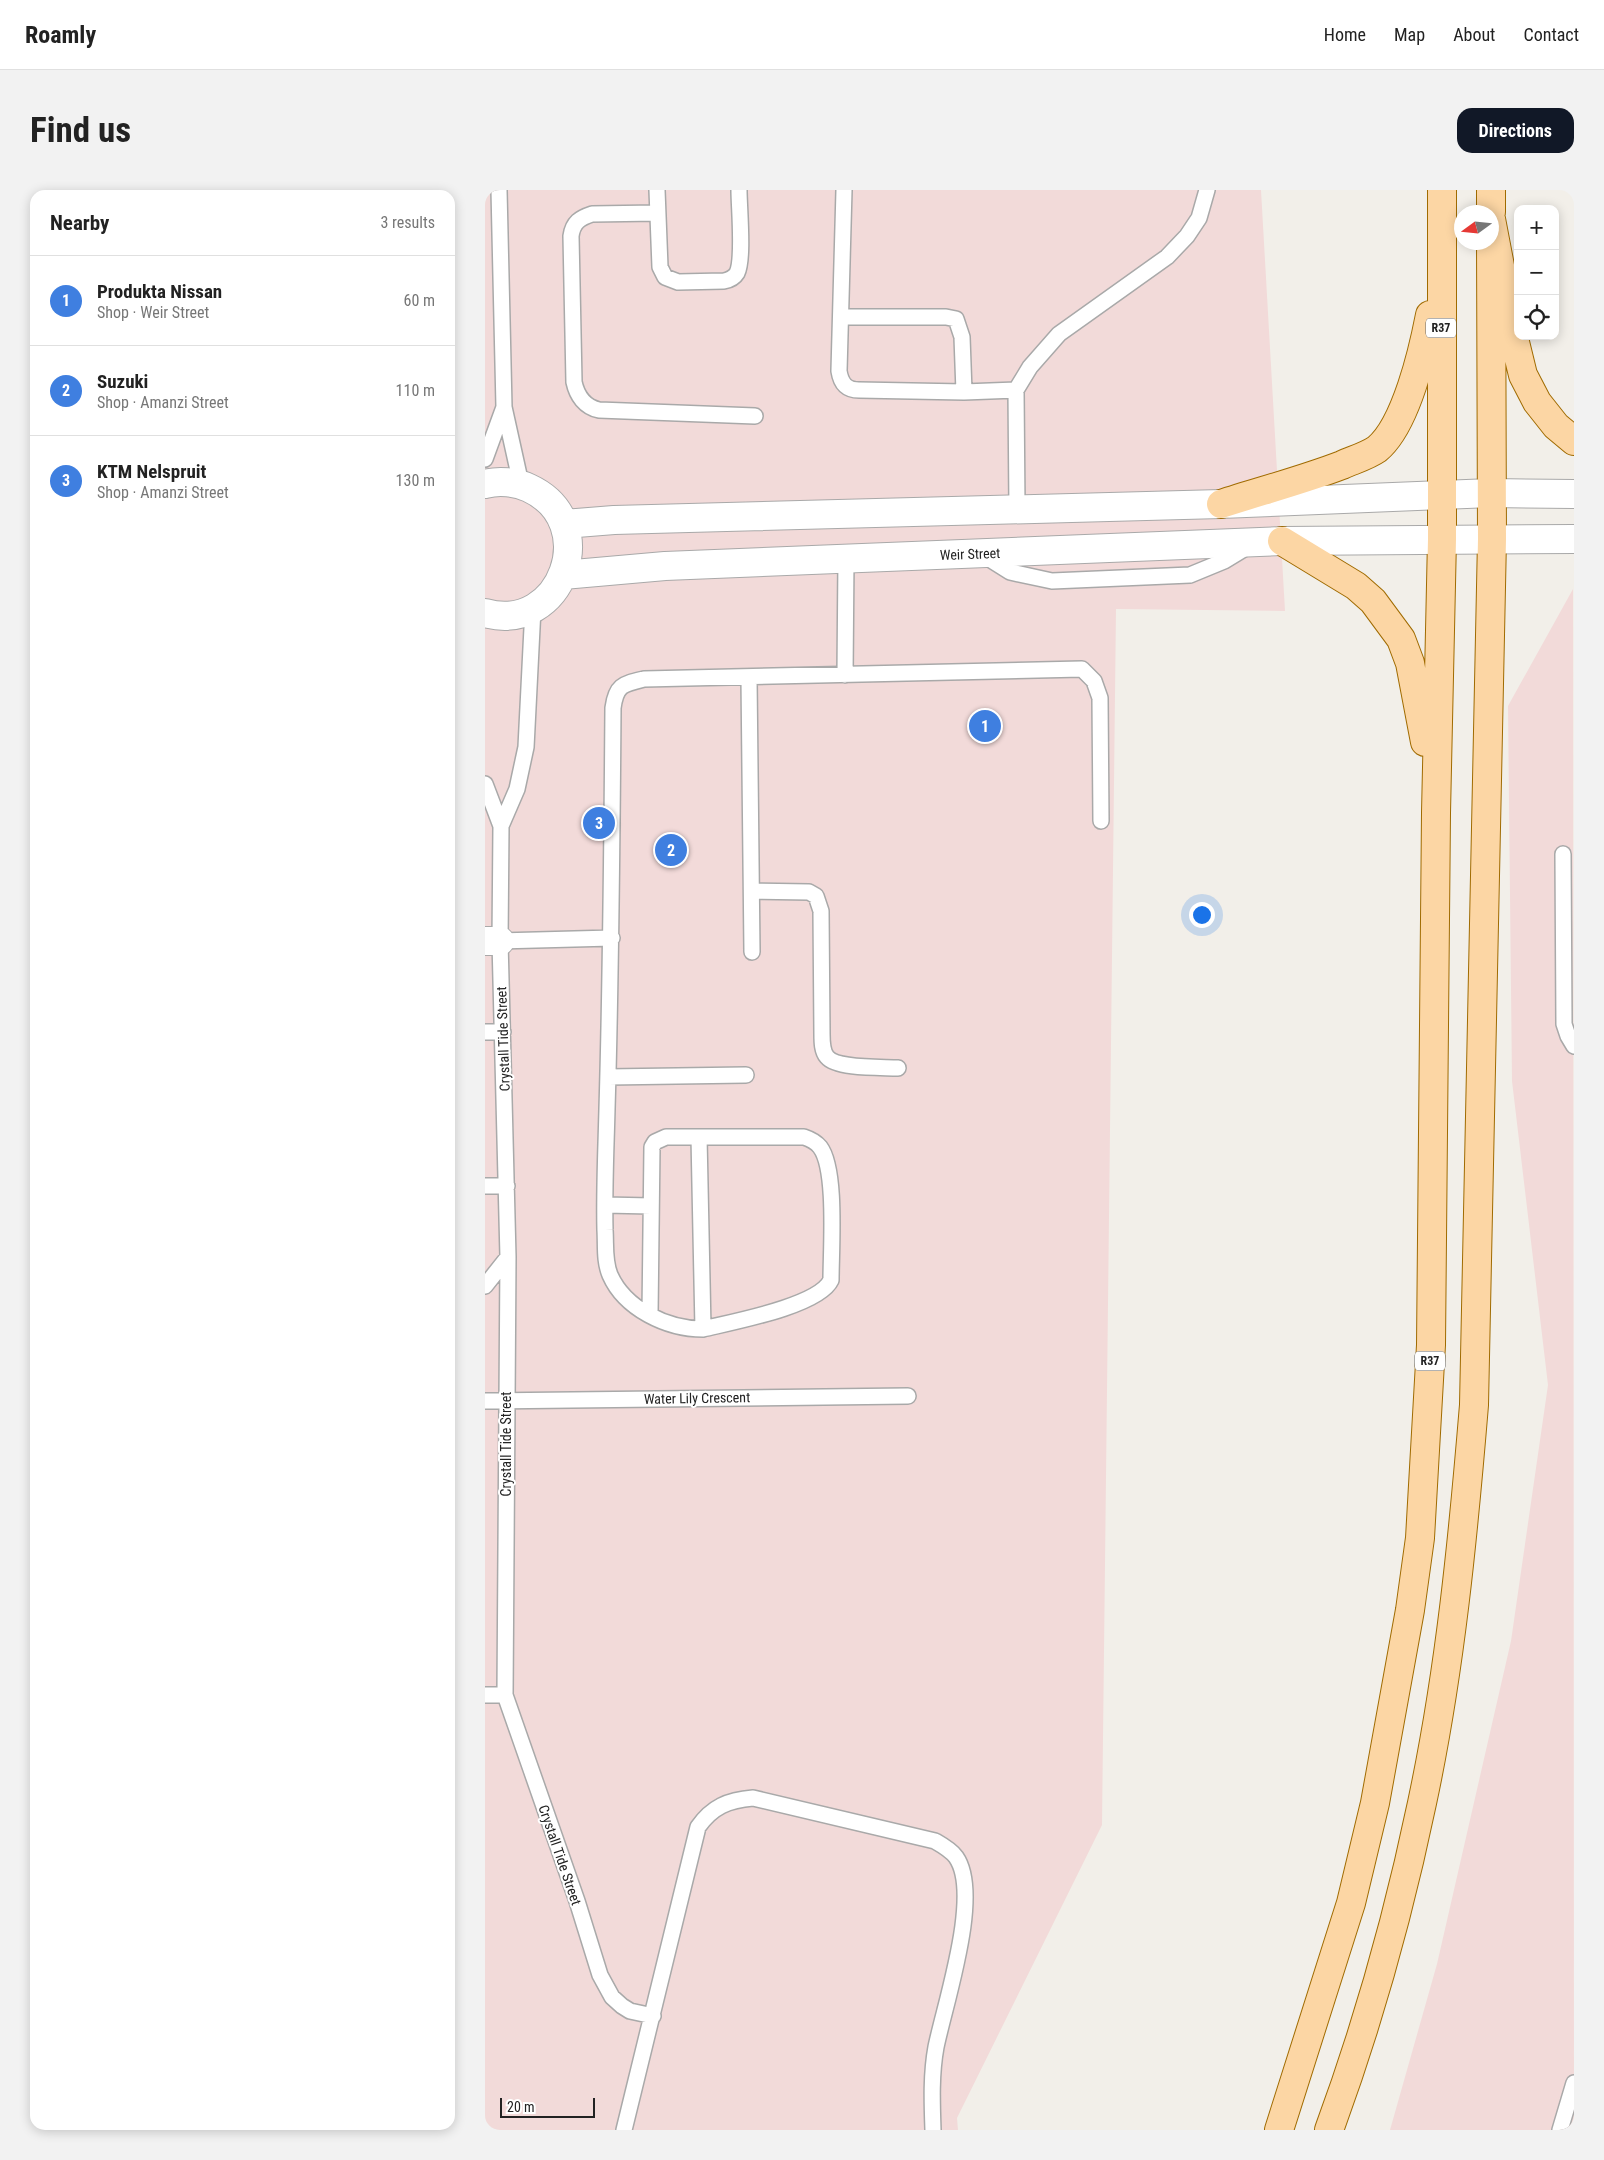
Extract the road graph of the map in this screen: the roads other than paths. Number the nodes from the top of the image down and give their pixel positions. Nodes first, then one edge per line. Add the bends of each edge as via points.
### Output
1 (499, 190) edge
2 (657, 190) edge
3 (739, 190) edge
4 (844, 190) edge
5 (1207, 190) edge
6 (1442, 190) edge
7 (1491, 190) edge
8 (1491, 205) edge
9 (657, 213) junction
10 (1491, 250) edge
11 (1497, 250) edge
12 (1441, 259) junction
13 (841, 317) junction
14 (1016, 390) junction
15 (964, 392) junction
16 (503, 407) junction
17 (755, 416) dead end
18 (1574, 441) edge
19 (485, 459) edge
20 (485, 484) edge
21 (521, 484) junction
22 (1491, 493) junction
23 (1574, 494) edge
24 (1442, 495) junction
25 (1221, 504) junction
26 (1017, 509) junction
27 (564, 524) junction
28 (1441, 538) junction
29 (1492, 539) junction
30 (1574, 539) edge
31 (1282, 541) junction
32 (846, 558) junction
33 (563, 576) junction
34 (533, 608) junction
35 (485, 613) edge
36 (845, 675) junction
37 (749, 678) junction
38 (485, 784) edge
39 (1436, 813) junction
40 (1101, 821) dead end
41 (501, 826) junction
42 (1563, 854) dead end
43 (752, 891) junction
44 (612, 938) junction
45 (493, 941) edge
46 (752, 952) dead end
47 (485, 1032) edge
48 (503, 1032) junction
49 (1574, 1046) edge
50 (898, 1068) dead end
51 (746, 1075) dead end
52 (608, 1077) junction
53 (699, 1137) junction
54 (485, 1186) edge
55 (507, 1186) junction
56 (605, 1206) junction
57 (651, 1206) junction
58 (508, 1257) junction
59 (485, 1286) edge
60 (650, 1314) junction
61 (703, 1329) junction
62 (908, 1396) dead end
63 (485, 1401) edge
64 (506, 1401) junction
65 (485, 1695) edge
66 (505, 1695) junction
67 (653, 2016) junction
68 (1574, 2083) edge
69 (624, 2130) edge
70 (933, 2130) edge
71 (1279, 2130) edge
72 (1329, 2130) edge
73 (1560, 2130) edge

1 - 16 lane
2 - 9 lane
3 - 9 lane via 740,260 737,273 730,280 678,282 665,277 660,267
4 - 13 lane
5 - 14 lane via 1199,218 1167,257 1059,334 1030,367
6 - 12 main road, R37
7 - 8 main road
9 - 17 lane via 592,214 574,224 571,236 575,382 579,395 584,403 599,410
10 - 22 main road
11 - 18 main road via 1523,375 1537,402
12 - 24 main road, R37
12 - 25 main road via 1415,377 1391,432 1377,448 1334,468
13 - 15 lane via 956,319 962,337
13 - 15 lane via 839,375 849,390
14 - 15 lane
14 - 26 lane
16 - 19 lane
16 - 21 lane
20 - 21 street
21 - 27 street via 552,504
22 - 23 street
22 - 24 street
22 - 29 main road
24 - 25 street
24 - 28 main road, R37
25 - 26 street
26 - 27 street
27 - 33 street via 569,550
28 - 29 street, Weir Street
28 - 31 street, Weir Street
28 - 39 main road, R37
29 - 30 street, Weir Street
29 - 72 main road via 1474,1386 1465,1511 1439,1709 1423,1802 1375,1990
31 - 32 street, Weir Street
31 - 39 main road via 1357,586 1401,639 1419,705
32 - 33 street, Weir Street via 665,566
32 - 36 lane
33 - 34 street via 545,600
34 - 35 street via 504,615
34 - 41 lane, Crystall Tide Street via 526,747 517,789
36 - 37 lane
36 - 40 lane via 1082,669 1094,681 1100,698
37 - 43 lane
37 - 44 lane via 644,679 621,686 615,694
38 - 41 lane, Crystall Tide Street
39 - 71 main road, R37 via 1431,1346 1420,1538 1409,1619 1375,1803 1351,1903
41 - 45 lane, Crystall Tide Street
42 - 49 lane via 1564,1024
43 - 46 lane
43 - 50 lane via 809,892 819,901 821,1034 828,1059 842,1064
44 - 45 lane
44 - 52 lane
45 - 48 lane, Crystall Tide Street
47 - 48 lane
48 - 55 lane, Crystall Tide Street
51 - 52 lane
52 - 56 lane
53 - 57 lane via 666,1137 655,1142 652,1148
53 - 61 lane
53 - 61 lane via 804,1137 819,1146 830,1175 831,1280 825,1290 789,1307
54 - 55 lane
55 - 58 lane, Crystall Tide Street
56 - 57 lane
56 - 60 lane via 606,1263 610,1275 631,1302
57 - 60 lane
58 - 59 lane
58 - 64 lane, Crystall Tide Street
60 - 61 lane via 674,1326
62 - 64 lane, Water Lily Crescent
63 - 64 lane, Water Lily Crescent
64 - 66 lane, Crystall Tide Street
65 - 66 lane
66 - 67 lane, Crystall Tide Street via 600,1975 611,1997 622,2006
67 - 69 lane
67 - 70 lane via 697,1827 719,1806 753,1798 935,1841 955,1856 961,1868 965,1897 963,1925 934,2064
68 - 73 lane

